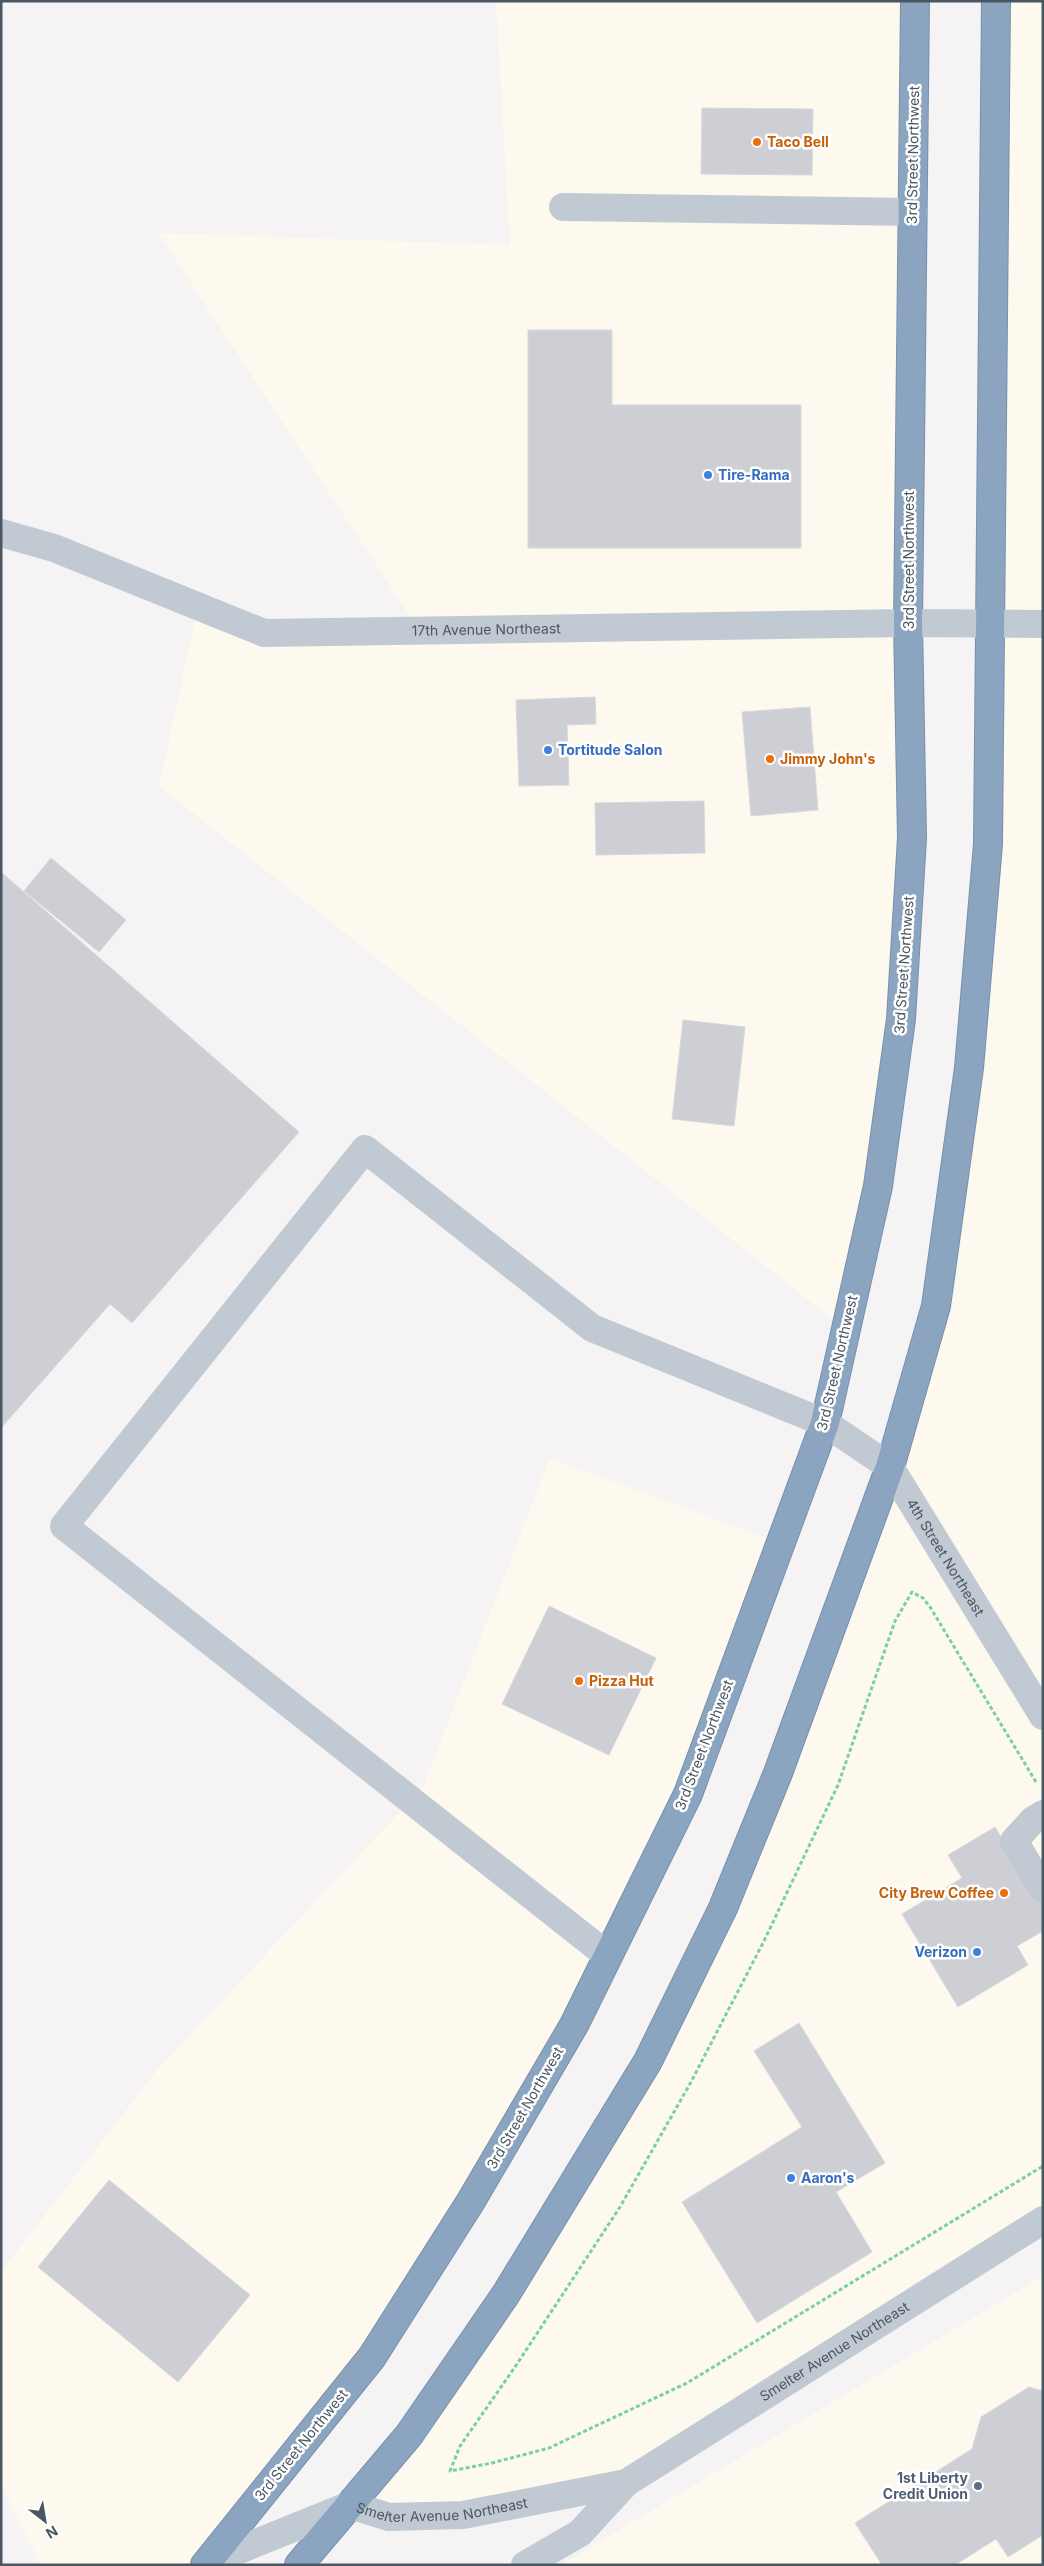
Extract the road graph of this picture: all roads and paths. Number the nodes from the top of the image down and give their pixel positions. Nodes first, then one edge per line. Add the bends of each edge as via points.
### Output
1 (915, 1) edge
2 (996, 1) edge
3 (563, 207) dead end
4 (913, 212) junction
5 (1, 533) edge
6 (990, 622) junction
7 (908, 623) junction
8 (1043, 624) edge
9 (824, 1423) junction
10 (890, 1466) junction
11 (1043, 1716) edge
12 (1039, 1786) dead end
13 (1043, 1814) edge
14 (1043, 1889) edge
15 (608, 1956) junction
16 (1043, 2166) edge
17 (1043, 2220) edge
18 (626, 2483) junction
19 (350, 2505) junction
20 (206, 2564) edge
21 (299, 2565) edge
22 (525, 2565) edge

1 - 4 highway, 3rd Street Northwest
2 - 6 highway
3 - 4 street
4 - 7 highway, 3rd Street Northwest
5 - 7 street, 17th Avenue Northeast via 54,548 264,633
6 - 7 street, 17th Avenue Northeast
6 - 8 street, 17th Avenue Northeast
6 - 10 highway via 988,844 969,1068 936,1306
7 - 9 highway, 3rd Street Northwest via 912,838 901,1019 878,1186
9 - 10 street, 4th Street Northeast
9 - 15 highway, 3rd Street Northwest via 688,1794
9 - 15 street, 4th Street Northeast via 592,1328 365,1149 64,1526
10 - 11 street, 4th Street Northeast
10 - 19 highway via 778,1773 723,1908 648,2061 506,2294 409,2435
12 - 16 path via 930,1607 912,1592 895,1621 834,1793 764,1942 691,2082 620,2207 460,2446 450,2471 549,2448 686,2383
13 - 14 street via 1014,1841
15 - 20 highway, 3rd Street Northwest via 574,2024 471,2201 372,2357
17 - 18 street, Smelter Avenue Northeast
18 - 19 street, Smelter Avenue Northeast via 463,2515 389,2517
18 - 22 street, Smelter Avenue Northeast via 580,2533
19 - 20 street, Smelter Avenue Northeast
19 - 21 highway

